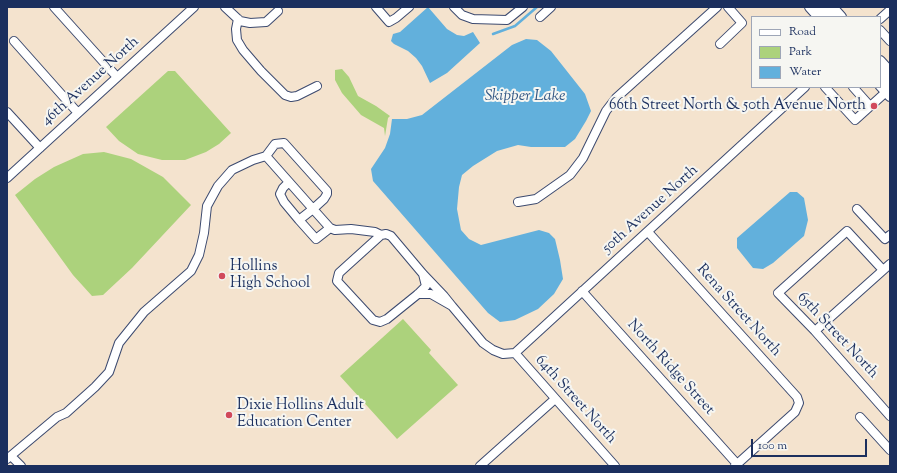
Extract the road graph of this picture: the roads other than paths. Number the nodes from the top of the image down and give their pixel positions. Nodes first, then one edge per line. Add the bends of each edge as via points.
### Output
1 (54, 7) edge
2 (194, 7) edge
3 (225, 7) edge
4 (376, 7) edge
5 (409, 7) edge
6 (454, 7) edge
7 (523, 7) edge
8 (551, 7) edge
9 (717, 7) edge
10 (728, 7) edge
11 (810, 7) edge
12 (821, 7) edge
13 (832, 7) edge
14 (890, 10) edge
15 (278, 11) dead end
16 (818, 16) edge
17 (829, 16) edge
18 (840, 16) edge
19 (540, 17) dead end
20 (881, 18) edge
21 (238, 19) junction
22 (881, 31) edge
23 (14, 40) dead end
24 (890, 41) edge
25 (720, 44) dead end
26 (881, 62) edge
27 (890, 72) edge
28 (881, 75) edge
29 (117, 78) junction
30 (317, 86) dead end
31 (805, 88) edge
32 (827, 88) edge
33 (854, 88) edge
34 (887, 89) edge
35 (870, 106) junction
36 (7, 112) edge
37 (78, 113) junction
38 (40, 148) junction
39 (266, 156) junction
40 (7, 178) edge
41 (289, 182) junction
42 (518, 202) dead end
43 (313, 209) junction
44 (857, 209) dead end
45 (299, 220) junction
46 (330, 228) junction
47 (648, 232) junction
48 (890, 235) edge
49 (381, 236) junction
50 (890, 264) edge
51 (883, 270) junction
52 (423, 274) junction
53 (426, 286) junction
54 (582, 291) junction
55 (418, 294) junction
56 (431, 294) junction
57 (452, 306) junction
58 (815, 331) junction
59 (514, 353) junction
60 (555, 399) junction
61 (890, 416) edge
62 (860, 417) dead end
63 (890, 450) edge
64 (9, 458) edge
65 (736, 465) edge
66 (21, 466) edge
67 (480, 466) edge
68 (615, 466) edge

1 - 29 street
2 - 29 street, 46th Avenue North
3 - 21 street
4 - 5 street via 389,22
6 - 7 street via 462,15 473,19 507,20
8 - 19 street
9 - 42 street via 616,98 606,112 583,158 570,175 536,199
10 - 25 street via 742,23
11 - 16 main road
12 - 17 main road
13 - 18 main road
14 - 20 street
15 - 21 street via 272,18 263,22 244,22
21 - 30 street via 237,40 281,92 291,97 297,96
22 - 24 street
23 - 37 street
26 - 27 main road
28 - 34 main road
29 - 37 street, 46th Avenue North
31 - 47 street, 50th Avenue North
32 - 35 street via 855,120
33 - 35 street
34 - 35 street
36 - 38 street
37 - 38 street, 46th Avenue North
38 - 40 street, 46th Avenue North
39 - 41 street
39 - 43 street via 275,144 284,143 327,191 324,199
39 - 64 street via 232,170 218,186 207,206 199,255 191,271 144,312 119,344 109,372 66,413 57,417
41 - 43 street
41 - 45 street via 280,194
43 - 45 street
43 - 46 street
44 - 48 street via 885,239
45 - 46 street via 316,239
46 - 49 street via 375,232
47 - 54 street, 50th Avenue North
47 - 65 street, Rena Street North via 797,397 799,403 795,412
49 - 52 street via 391,236
49 - 55 street via 339,273 337,281 372,320 380,322
50 - 51 street
51 - 58 street
51 - 58 street, 65th Street North via 847,231 778,293
52 - 53 street
52 - 57 street
53 - 55 street
53 - 56 street
54 - 59 street, 50th Avenue North
54 - 65 street, North Ridge Street
55 - 56 street
56 - 57 street
57 - 59 street via 493,350 503,354
58 - 61 street, 65th Street North
59 - 60 street, 64th Street North
60 - 67 street
60 - 68 street, 64th Street North
62 - 63 street
64 - 66 street

